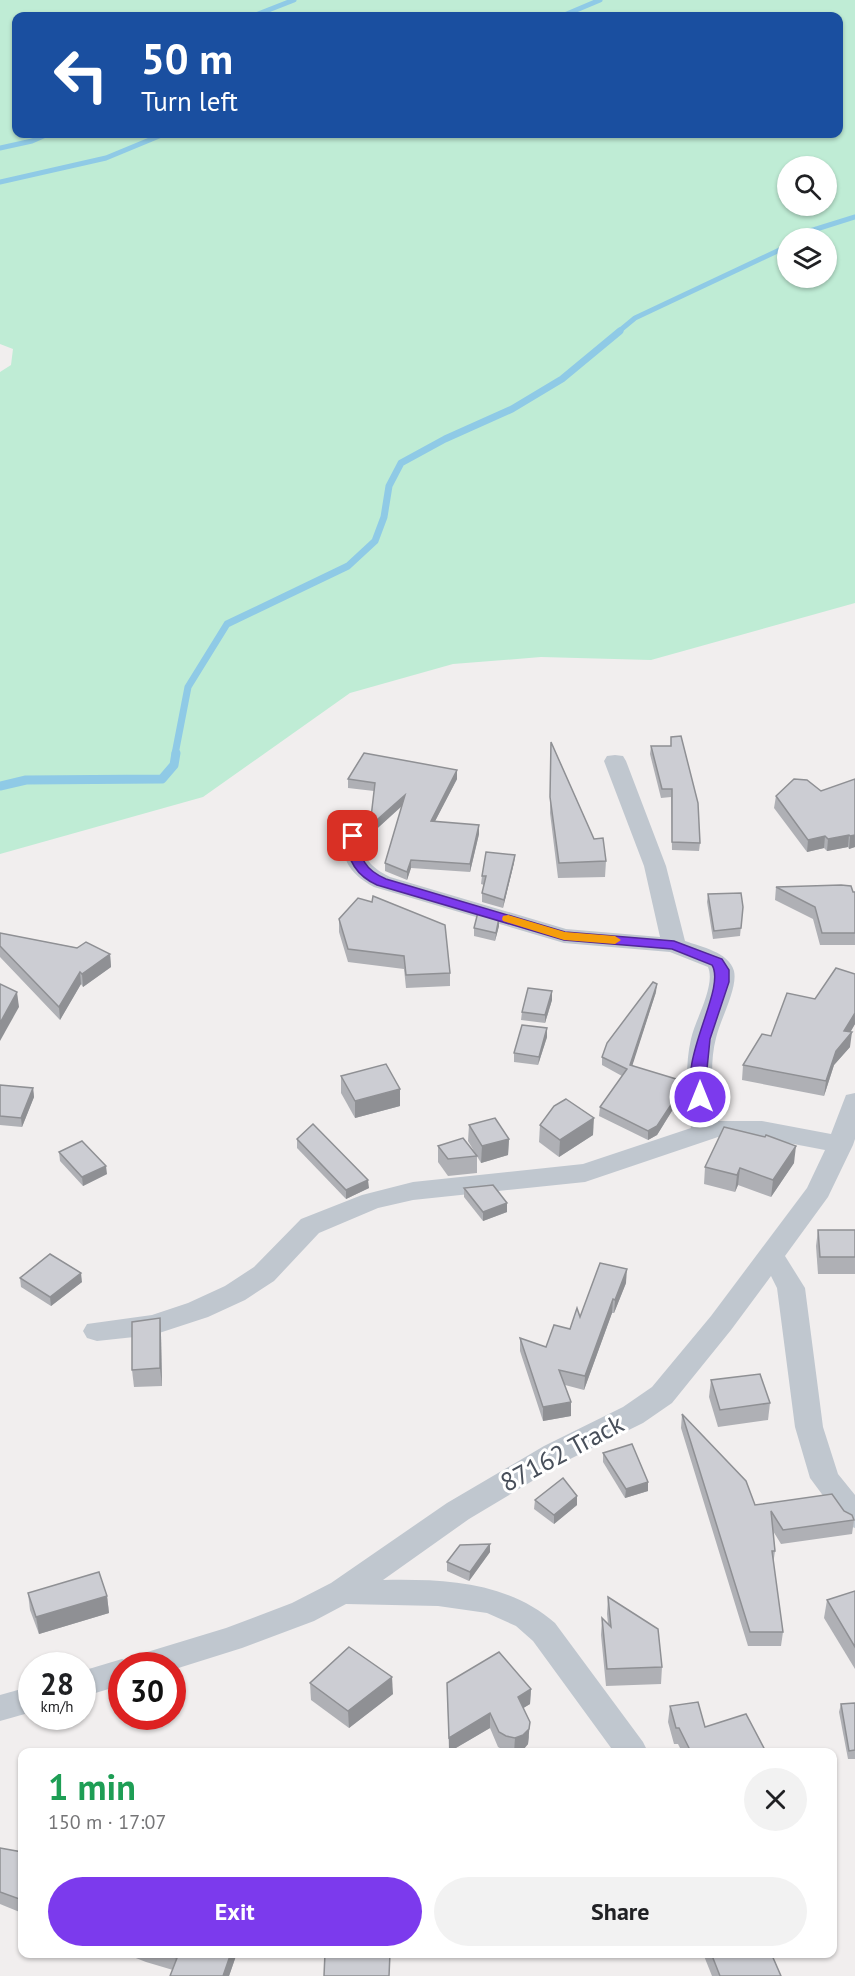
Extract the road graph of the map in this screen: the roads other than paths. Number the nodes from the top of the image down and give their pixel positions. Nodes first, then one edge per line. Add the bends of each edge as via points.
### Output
1 (615, 761) dead end
2 (353, 819) dead end
3 (674, 945) junction
4 (855, 1101) edge
5 (704, 1132) junction
6 (840, 1145) junction
7 (770, 1256) junction
8 (97, 1331) dead end
9 (855, 1516) edge
10 (342, 1592) junction
11 (186, 1653) edge
12 (18, 1703) edge
13 (0, 1708) edge
14 (629, 1748) edge

1 - 3 street via 655,866
2 - 3 street via 352,852 371,878 564,936
3 - 5 street via 717,962 722,970 719,996 703,1039 699,1088
4 - 6 street, 87162 Track
5 - 6 street via 748,1128
5 - 8 street via 585,1173 412,1191 371,1201 310,1226 264,1274 235,1293 153,1325
6 - 7 street, 87162 Track via 819,1191
7 - 9 street via 791,1288 809,1428 825,1478
7 - 10 street, 87162 Track via 662,1395 458,1511
10 - 11 street, 87162 Track via 303,1612
10 - 14 street via 445,1593 503,1605 526,1617 551,1641
12 - 13 street

